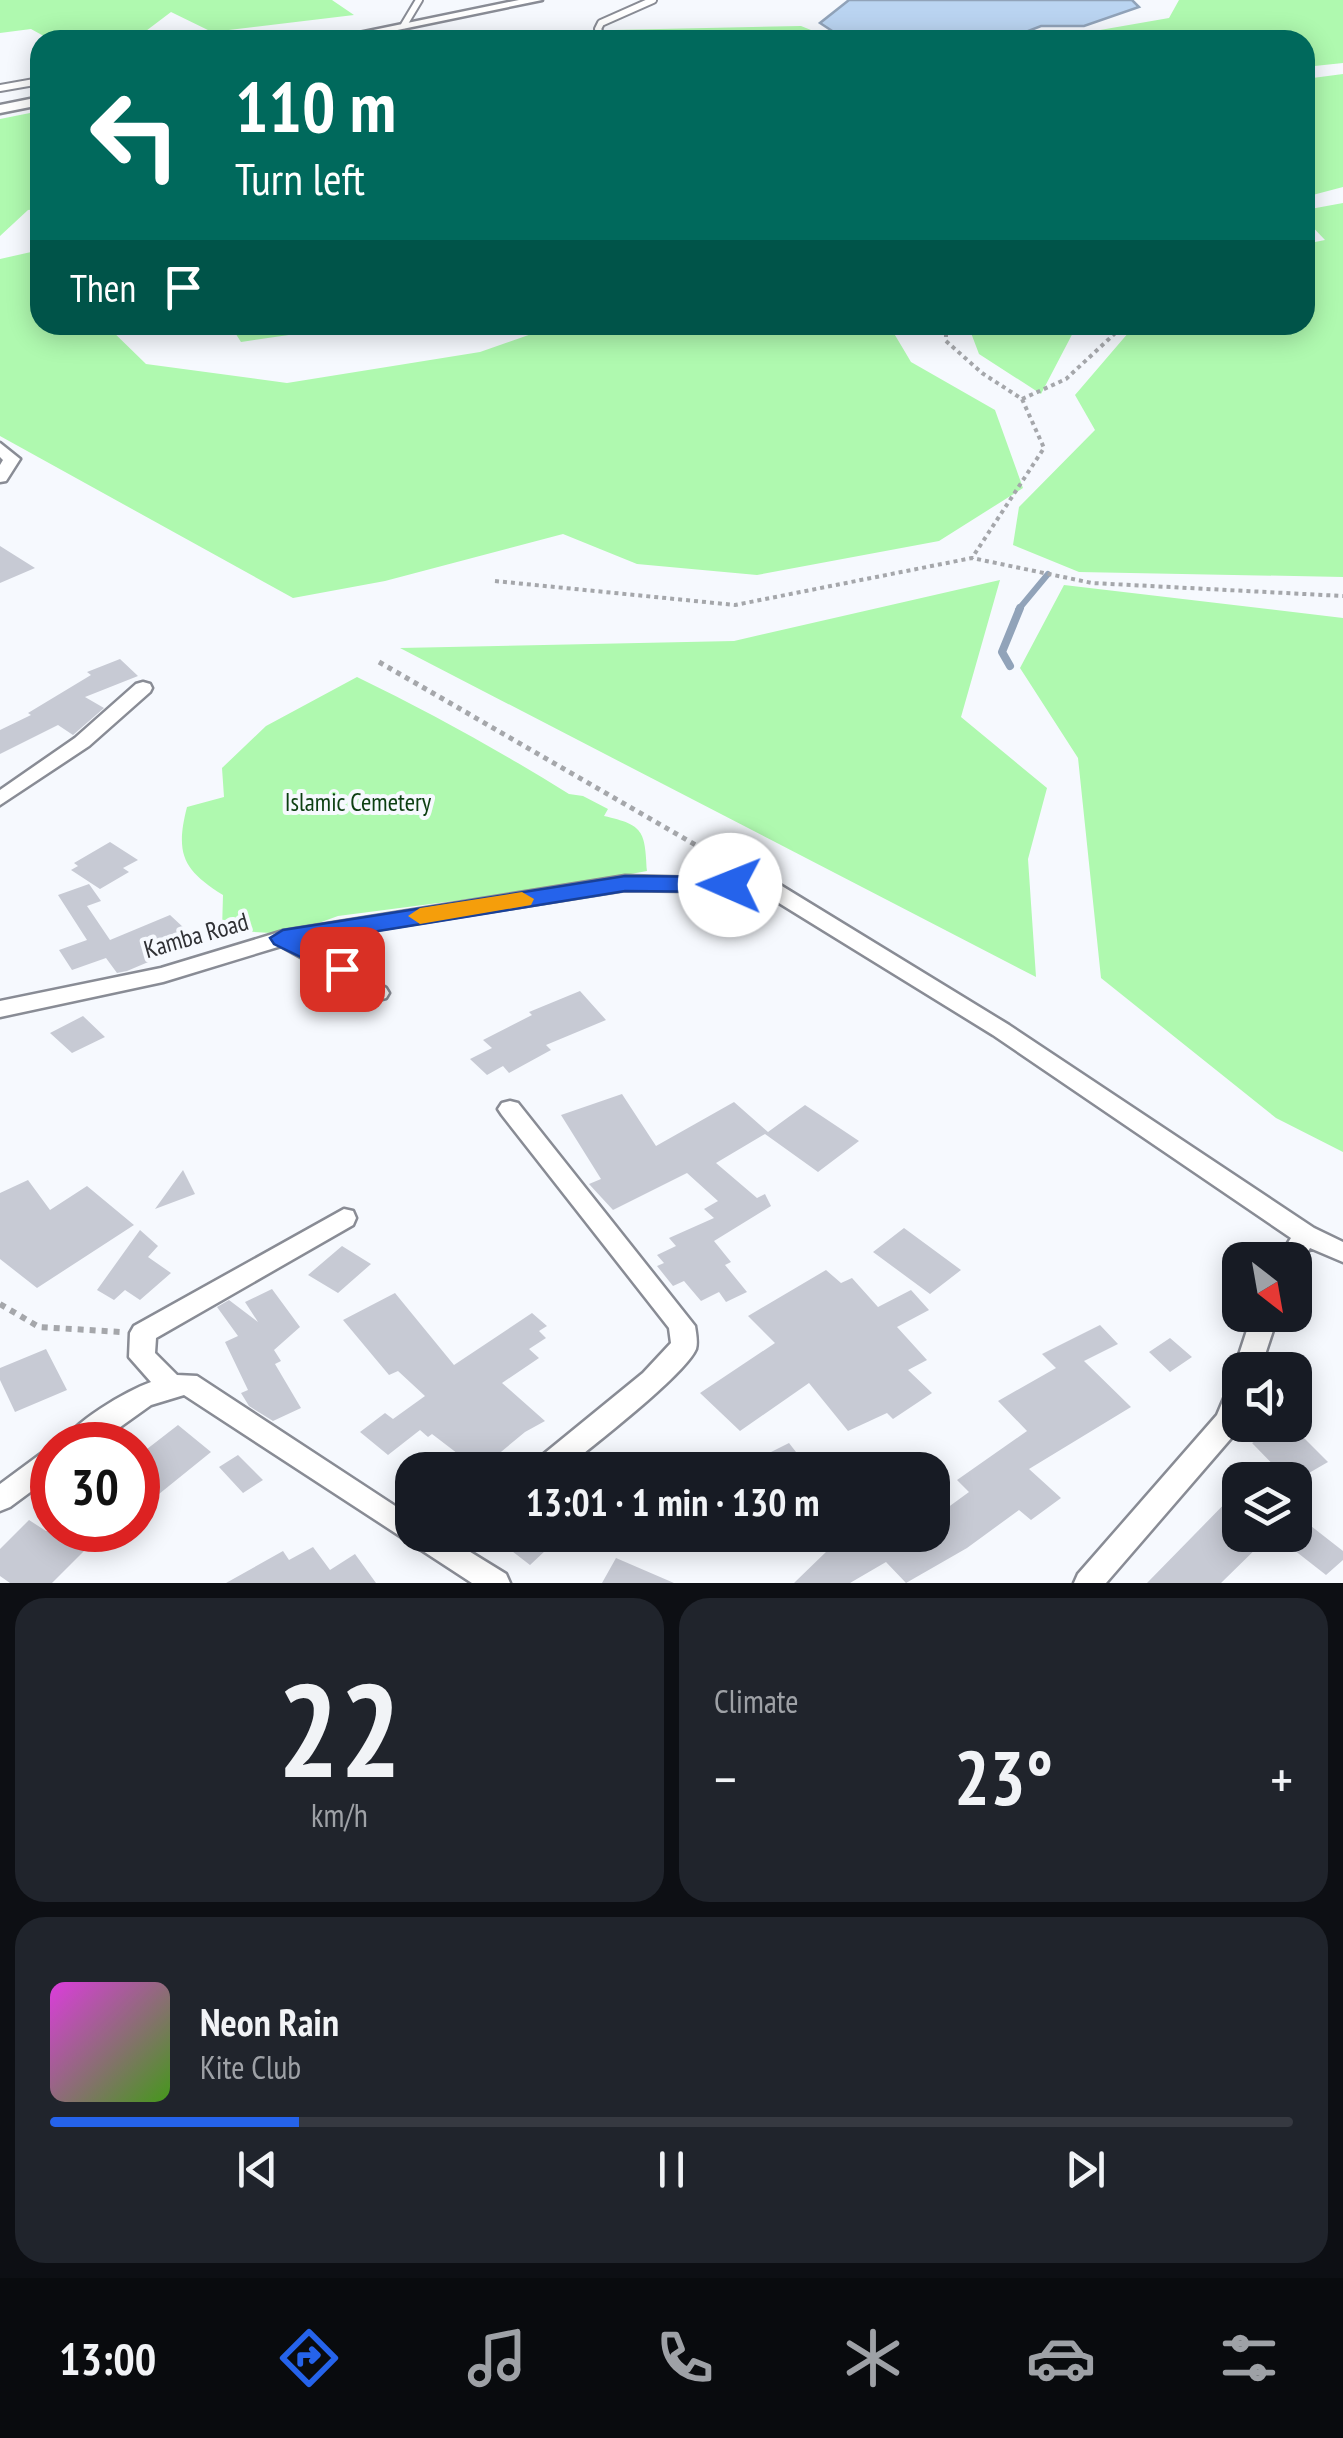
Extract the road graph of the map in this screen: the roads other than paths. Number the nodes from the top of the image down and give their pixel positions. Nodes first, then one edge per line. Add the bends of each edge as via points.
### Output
1 (418, 0) edge
2 (536, 0) edge
3 (653, 0) edge
4 (404, 25) junction
5 (380, 30) edge
6 (598, 30) edge
7 (30, 82) edge
8 (0, 88) edge
9 (30, 102) edge
10 (0, 109) edge
11 (0, 448) edge
12 (0, 477) edge
13 (143, 688) dead end
14 (0, 798) edge
15 (283, 938) junction
16 (378, 993) dead end
17 (0, 1009) edge
18 (510, 1109) dead end
19 (344, 1218) dead end
20 (1305, 1235) junction
21 (1301, 1242) edge
22 (1343, 1253) edge
23 (171, 1384) junction
24 (106, 1422) edge
25 (1222, 1428) edge
26 (566, 1452) edge
27 (30, 1477) edge
28 (0, 1499) edge
29 (395, 1520) edge
30 (463, 1552) edge
31 (496, 1583) edge
32 (1088, 1583) edge

1 - 4 lane
2 - 4 street
3 - 6 lane via 601,22
4 - 5 street
7 - 8 lane
9 - 10 street
11 - 12 street via 12,459
13 - 14 street via 82,742
15 - 16 street
15 - 17 street, Kamba Road via 162,974
15 - 20 street, Kamba Road via 625,883 765,885 1001,1030
18 - 26 street via 682,1326 684,1346
19 - 23 street via 143,1334 142,1357
20 - 21 street
20 - 22 street
23 - 24 street via 147,1392
23 - 29 street via 197,1389
25 - 32 street
27 - 28 street
30 - 31 street

